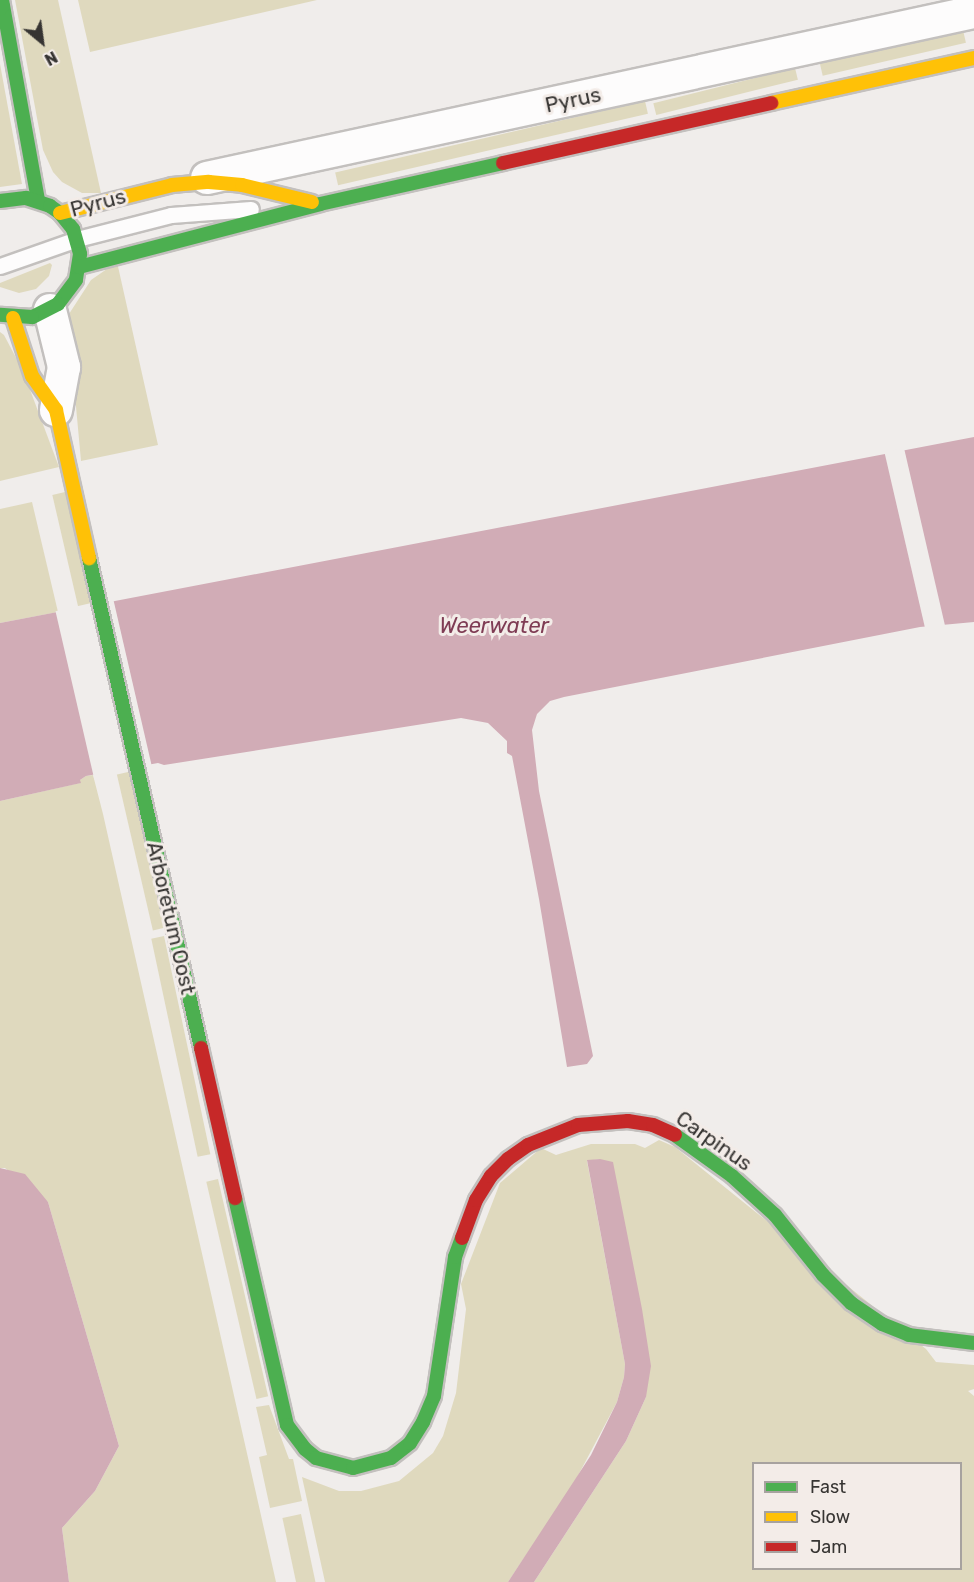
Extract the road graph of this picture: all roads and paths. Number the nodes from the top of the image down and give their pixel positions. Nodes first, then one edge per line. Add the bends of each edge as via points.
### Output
1 (1, 5) edge
2 (974, 12) edge
3 (974, 58) edge
4 (172, 185) junction
5 (38, 200) junction
6 (0, 201) edge
7 (320, 204) junction
8 (60, 213) junction
9 (77, 238) junction
10 (0, 266) edge
11 (79, 267) junction
12 (50, 310) junction
13 (7, 317) edge
14 (56, 410) junction
15 (974, 1343) edge
16 (287, 1425) joint

1 - 5 street
2 - 4 street, Pyrus
3 - 7 street, Pyrus
4 - 7 street, Pyrus via 216,182
4 - 8 street, Pyrus
5 - 6 street
5 - 8 street
7 - 9 lane via 171,215
7 - 11 street, Pyrus
8 - 9 street
9 - 10 lane
9 - 11 street
11 - 12 street via 66,297
12 - 13 street via 32,317
12 - 14 street, Arboretum Oost via 64,367
13 - 14 street, Arboretum Oost via 32,376
14 - 16 street, Arboretum Oost
15 - 16 street, Carpinus via 909,1335 882,1324 851,1303 775,1215 682,1139 653,1125 628,1121 578,1125 528,1145 508,1159 476,1200 455,1257 434,1396 410,1443 391,1458 353,1468 316,1458

